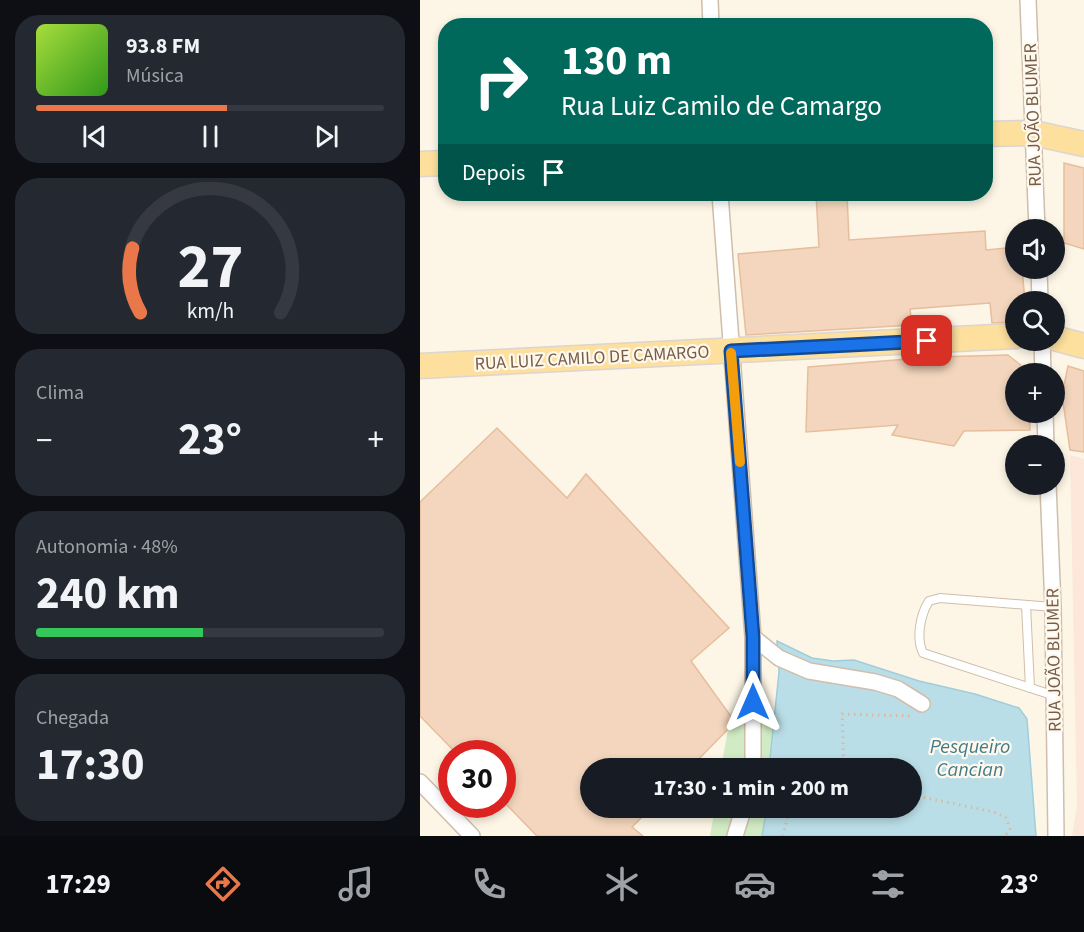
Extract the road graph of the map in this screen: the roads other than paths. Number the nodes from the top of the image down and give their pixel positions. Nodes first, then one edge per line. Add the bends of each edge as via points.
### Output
1 (710, 0) edge
2 (1028, 0) edge
3 (711, 18) edge
4 (1033, 133) junction
5 (993, 134) edge
6 (1084, 144) edge
7 (438, 163) edge
8 (420, 164) edge
9 (720, 201) edge
10 (1037, 219) edge
11 (1005, 337) edge
12 (1065, 341) edge
13 (1084, 346) edge
14 (731, 351) junction
15 (420, 365) edge
16 (1048, 495) edge
17 (1026, 605) junction
18 (1053, 607) junction
19 (753, 637) junction
20 (1030, 688) junction
21 (1055, 696) junction
22 (922, 704) road end
23 (753, 758) edge
24 (420, 782) edge
25 (741, 818) edge
26 (472, 836) edge
27 (735, 836) edge
28 (1056, 836) edge

1 - 3 street
2 - 4 street, RUA JOÃO BLUMER
4 - 5 main road
4 - 6 main road
4 - 10 street, RUA JOÃO BLUMER
7 - 8 main road
9 - 14 street
11 - 14 main road, RUA LUIZ CAMILO DE CAMARGO
12 - 13 main road
14 - 15 main road, RUA LUIZ CAMILO DE CAMARGO
14 - 19 street
16 - 18 street, RUA JOÃO BLUMER
17 - 18 lane
17 - 20 lane
17 - 20 lane via 940,598 929,601 919,644 923,653
18 - 21 street, RUA JOÃO BLUMER
19 - 22 street via 779,658 809,671 875,682 898,689
19 - 23 street
20 - 21 lane
21 - 28 street, RUA JOÃO BLUMER
24 - 26 street
25 - 27 street

